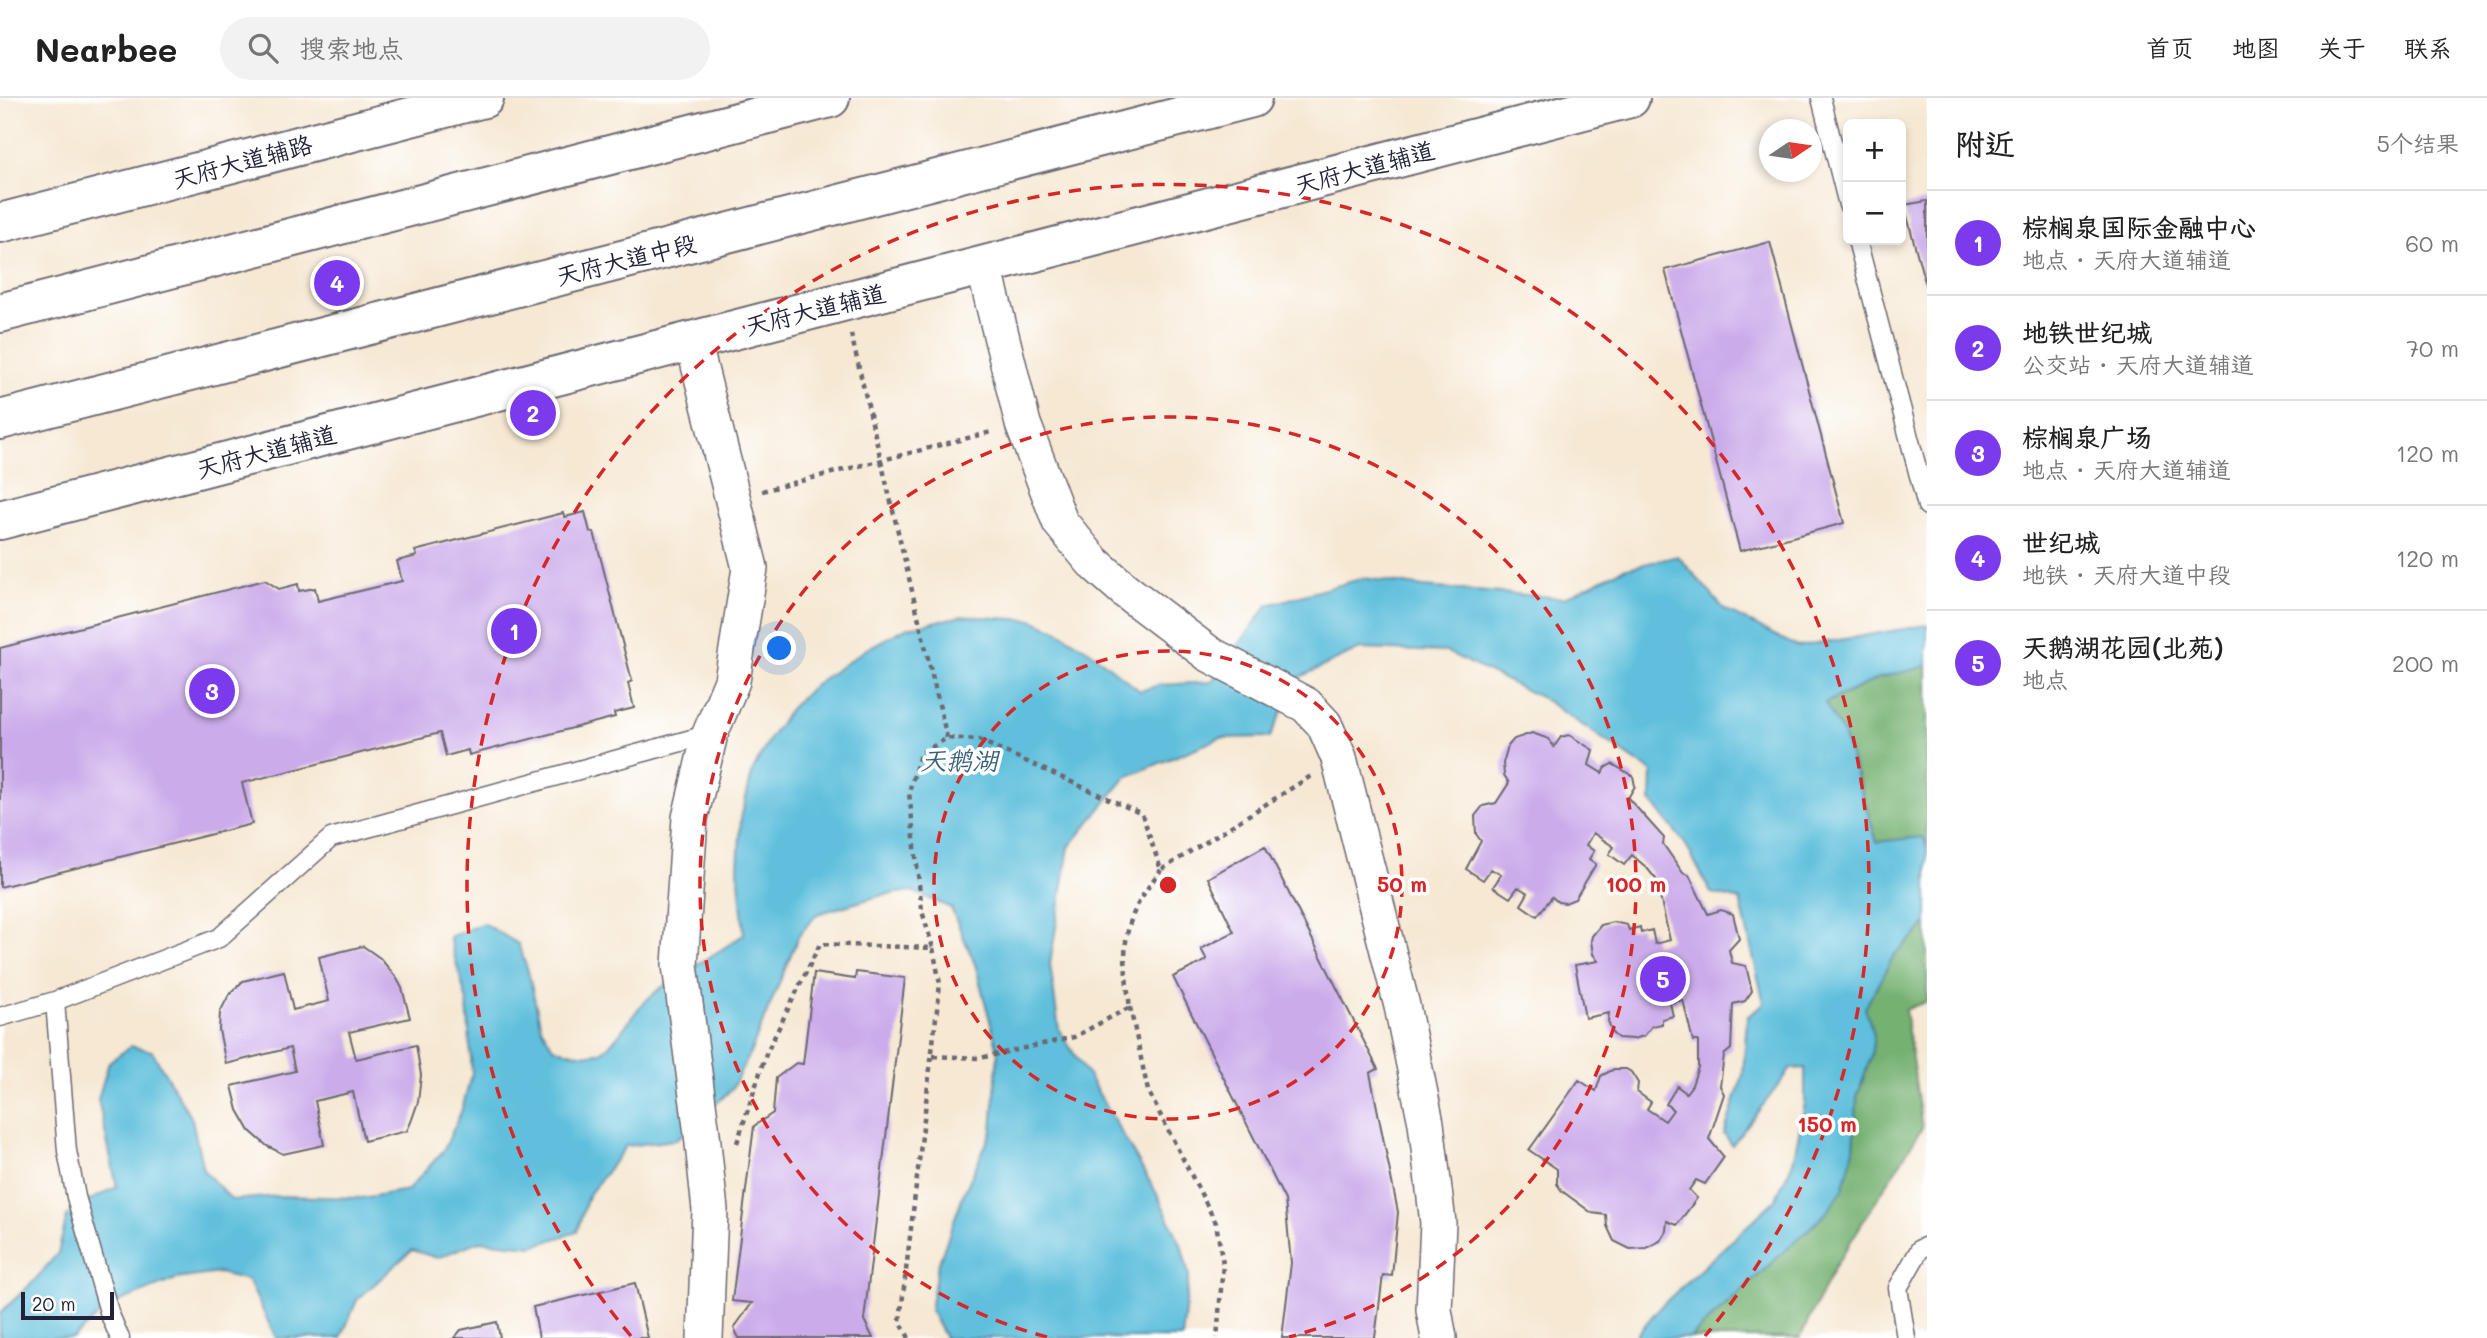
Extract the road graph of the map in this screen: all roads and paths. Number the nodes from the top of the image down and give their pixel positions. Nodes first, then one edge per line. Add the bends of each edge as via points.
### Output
1 (484, 98) edge
2 (830, 98) edge
3 (1252, 98) edge
4 (1630, 98) edge
5 (1821, 98) edge
6 (1843, 185) edge
7 (0, 223) edge
8 (1858, 245) edge
9 (984, 265) junction
10 (843, 302) junction
11 (0, 313) edge
12 (693, 341) junction
13 (0, 420) edge
14 (1023, 424) junction
15 (882, 460) junction
16 (734, 498) junction
17 (1927, 506) edge
18 (0, 520) edge
19 (710, 734) junction
20 (947, 738) junction
21 (1339, 758) junction
22 (1161, 870) junction
23 (933, 948) junction
24 (55, 1001) junction
25 (1130, 1007) junction
26 (0, 1017) edge
27 (933, 1056) junction
28 (736, 1146) dead end
29 (1927, 1246) edge
30 (120, 1338) edge
31 (705, 1338) edge
32 (909, 1338) edge
33 (1217, 1338) edge
34 (1439, 1338) edge
35 (1906, 1338) edge

1 - 7 street, 天府大道辅路
2 - 11 street
3 - 13 street, 天府大道中段
4 - 9 street, 天府大道辅道
5 - 6 lane
8 - 17 lane
9 - 10 street, 天府大道辅道
9 - 14 street
10 - 12 street, 天府大道辅道
10 - 15 path
12 - 16 street
12 - 18 street, 天府大道辅道
14 - 15 path
14 - 21 street via 1059,522 1093,562 1209,654 1306,705 1324,724
15 - 16 path
15 - 20 path
16 - 19 street via 750,568 732,681
19 - 24 lane via 331,838 219,938
19 - 31 street via 690,818 680,965 710,1218
20 - 22 path via 979,740 1142,814
20 - 23 path via 920,754 909,792 922,911
21 - 22 path
21 - 34 street via 1402,1006 1426,1123 1438,1223 1434,1310
22 - 25 path via 1141,894 1127,927 1124,965
23 - 27 path via 940,984
23 - 28 path via 820,944 766,1054
24 - 26 lane
24 - 30 lane via 67,1151 76,1197
25 - 27 path via 1074,1037 980,1058
25 - 33 path via 1148,1091 1216,1223 1223,1265
27 - 32 path via 900,1321
29 - 35 lane via 1920,1249 1898,1288

